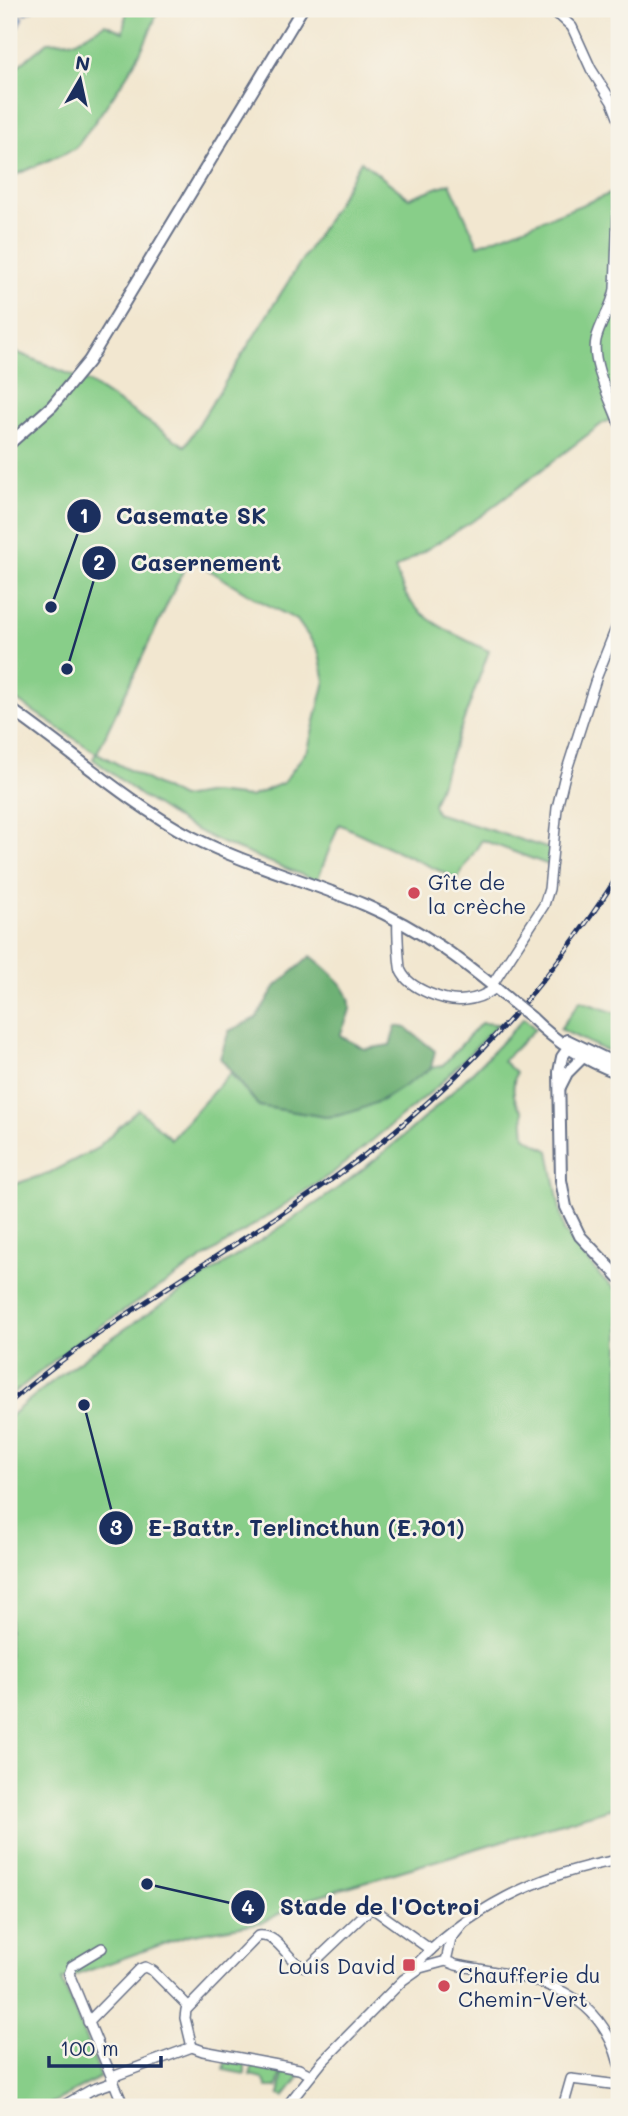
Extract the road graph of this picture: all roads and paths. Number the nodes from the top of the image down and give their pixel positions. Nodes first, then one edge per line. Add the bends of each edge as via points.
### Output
1 (302, 9) edge
2 (545, 9) edge
3 (619, 120) edge
4 (619, 182) edge
5 (619, 215) edge
6 (619, 424) edge
7 (9, 444) edge
8 (619, 621) edge
9 (9, 708) edge
10 (398, 921) junction
11 (494, 986) junction
12 (570, 1046) junction
13 (586, 1055) junction
14 (619, 1065) edge
15 (619, 1073) edge
16 (561, 1087) junction
17 (619, 1277) edge
18 (619, 1860) edge
19 (463, 1924) junction
20 (102, 1948) dead end
21 (432, 1949) junction
22 (443, 1958) junction
23 (403, 1980) junction
24 (188, 2006) junction
25 (88, 2022) junction
26 (192, 2046) junction
27 (619, 2064) edge
28 (311, 2075) junction
29 (113, 2080) junction
30 (619, 2085) edge
31 (82, 2095) junction
32 (61, 2107) edge
33 (89, 2107) edge
34 (124, 2107) edge
35 (286, 2107) edge
36 (563, 2107) edge

1 - 7 main road via 85,367 52,406
2 - 3 street via 572,27
4 - 5 street
5 - 6 street via 614,294 595,347
8 - 11 street via 564,779 546,900
9 - 10 main road via 166,822 225,852
10 - 11 main road via 449,950
10 - 11 street via 400,968 414,986 460,1001 479,997
11 - 12 main road, bridge via 551,1037
12 - 13 main road
12 - 16 main road via 560,1063
13 - 14 main road
13 - 15 main road
13 - 16 main road via 567,1073
16 - 17 main road via 562,1189 572,1222 587,1246
18 - 19 street via 539,1881
19 - 21 street
19 - 22 street
20 - 25 street via 69,1974
21 - 22 street via 431,1959
21 - 22 street via 442,1946
21 - 23 street
21 - 24 street via 370,1909 309,1967 299,1965 271,1937 258,1936
22 - 23 street
22 - 27 street via 564,1991 600,2023
23 - 28 street
24 - 25 street via 145,1967
24 - 26 street via 185,2018
25 - 29 street
26 - 28 street
26 - 29 street
28 - 35 street
29 - 31 street
29 - 34 street
30 - 36 street via 571,2078
31 - 32 street
31 - 33 street

